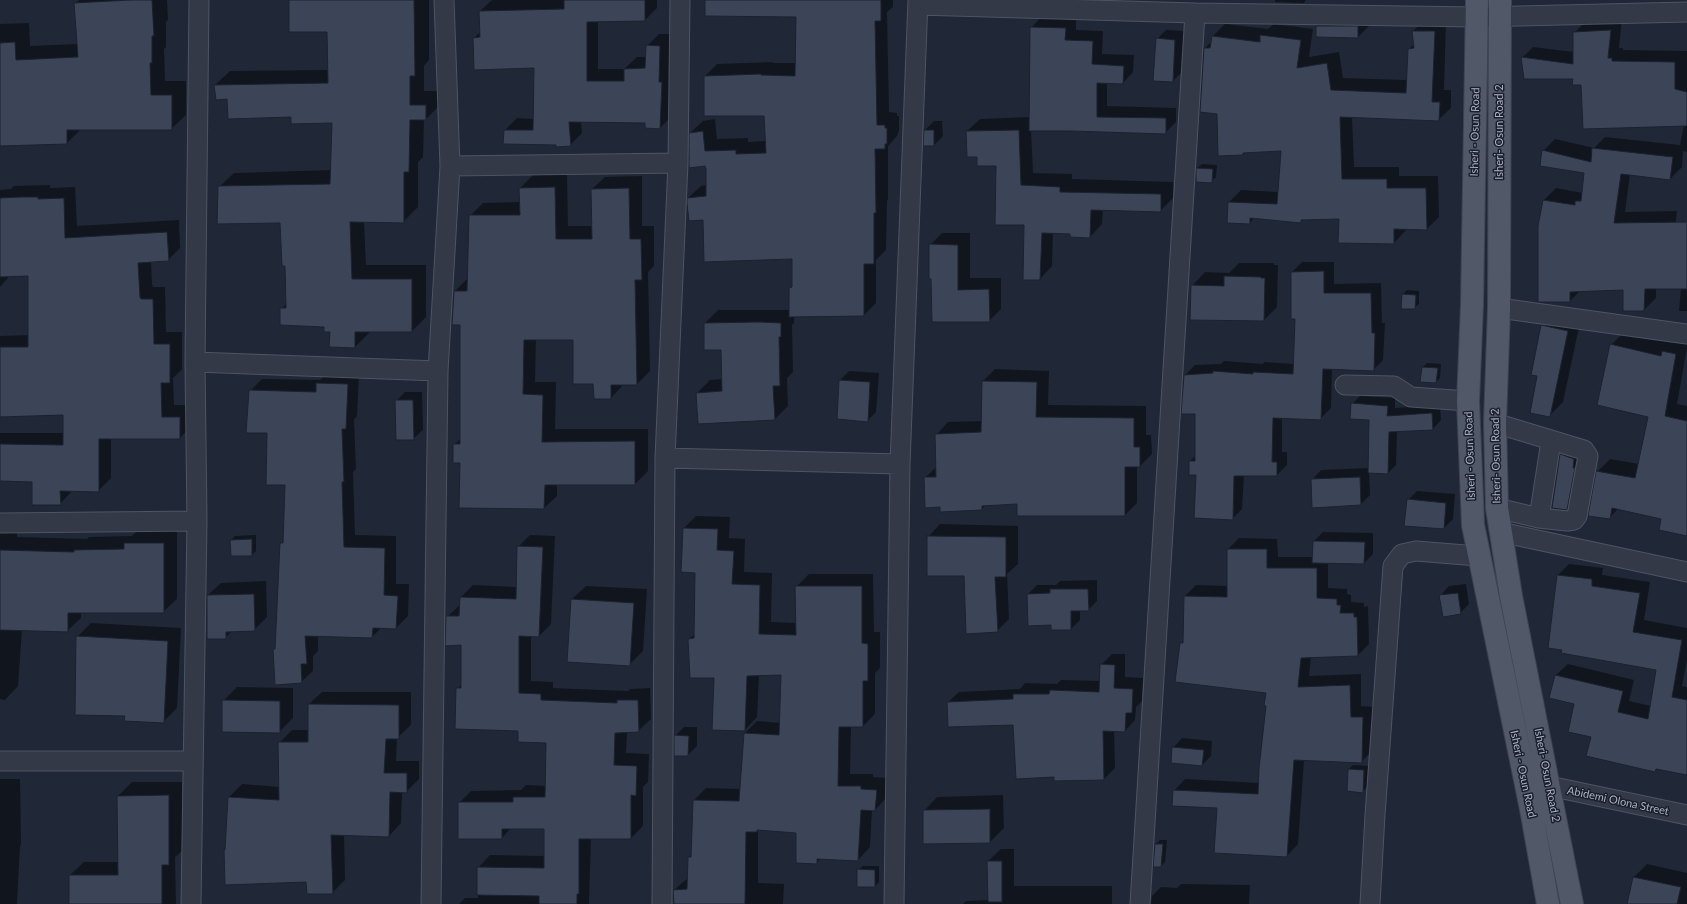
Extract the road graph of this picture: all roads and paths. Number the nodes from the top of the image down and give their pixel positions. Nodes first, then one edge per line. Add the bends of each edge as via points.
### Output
1 (199, 0) edge
2 (444, 0) edge
3 (680, 0) edge
4 (918, 3) edge
5 (1477, 9) edge
6 (1500, 9) edge
7 (1687, 12) edge
8 (1195, 13) junction
9 (678, 163) junction
10 (450, 166) junction
11 (1499, 308) junction
12 (1687, 334) edge
13 (195, 362) junction
14 (438, 371) junction
15 (1345, 385) dead end
16 (1468, 401) junction
17 (1494, 423) junction
18 (1551, 441) junction
19 (665, 458) junction
20 (900, 464) junction
21 (1497, 508) junction
22 (1539, 518) junction
23 (197, 521) junction
24 (0, 523) edge
25 (1500, 532) junction
26 (1478, 556) junction
27 (1687, 572) edge
28 (193, 761) junction
29 (0, 762) edge
30 (1549, 786) junction
31 (1687, 815) edge
32 (191, 904) edge
33 (430, 904) edge
34 (662, 904) edge
35 (894, 904) edge
36 (1140, 904) edge
37 (1370, 904) edge
38 (1548, 904) edge
39 (1572, 904) edge

1 - 13 street
2 - 10 street
3 - 9 street
4 - 8 street
4 - 20 street
5 - 6 street
5 - 8 street
5 - 16 main road, Isheri - Osun Road
6 - 7 street
6 - 11 main road, Isheri- Osun Road 2
8 - 36 street
9 - 10 street
9 - 19 street
10 - 14 street
11 - 12 street
11 - 17 main road, Isheri- Osun Road 2
13 - 14 street
13 - 23 street
14 - 33 street
15 - 16 street via 1394,386 1411,397
16 - 26 main road, Isheri - Osun Road via 1472,525
17 - 18 street
17 - 21 main road, Isheri- Osun Road 2
18 - 22 street
18 - 22 street via 1584,450 1588,462 1574,520
19 - 20 street
19 - 34 street
20 - 35 street
21 - 22 street
21 - 25 main road, Isheri- Osun Road 2
23 - 24 street
23 - 28 street
25 - 27 street
25 - 30 main road, Isheri- Osun Road 2 via 1510,596
26 - 37 street via 1416,551 1402,554 1393,566
26 - 38 main road, Isheri - Osun Road via 1531,809
28 - 29 street
28 - 32 street
30 - 31 street, Abidemi Olona Street
30 - 39 main road, Isheri- Osun Road 2

